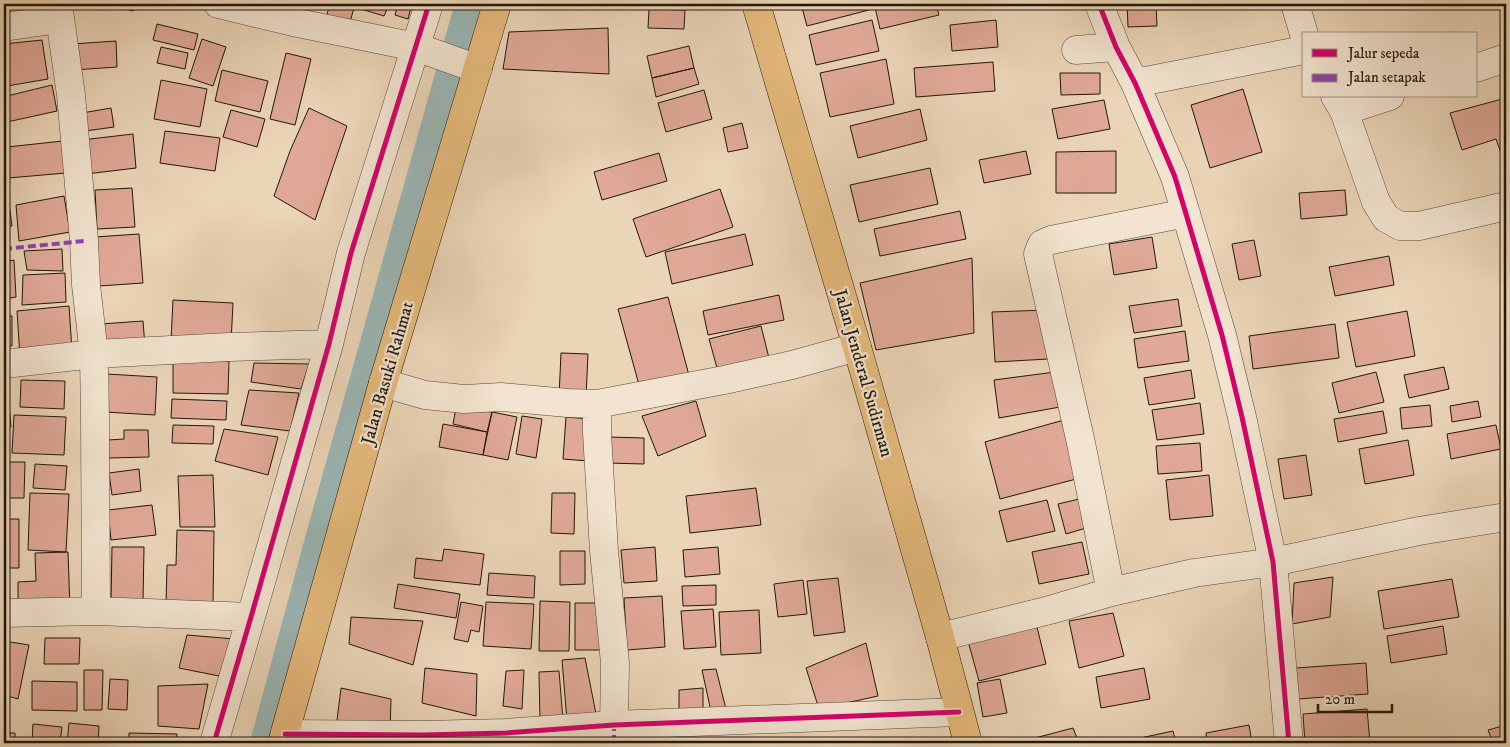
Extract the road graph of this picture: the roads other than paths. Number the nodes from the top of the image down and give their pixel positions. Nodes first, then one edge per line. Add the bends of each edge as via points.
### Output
1 (218, 4) edge
2 (429, 4) edge
3 (496, 4) edge
4 (756, 4) edge
5 (1099, 4) edge
6 (1296, 4) edge
7 (58, 11) edge
8 (4, 27) edge
9 (1303, 32) edge
10 (416, 47) junction
11 (1116, 47) junction
12 (1076, 50) dead end
13 (1302, 50) edge
14 (1506, 58) edge
15 (467, 65) junction
16 (1478, 67) edge
17 (1135, 83) junction
18 (1378, 98) edge
19 (1340, 104) edge
20 (1506, 206) edge
21 (1186, 213) junction
22 (329, 344) junction
23 (856, 347) junction
24 (94, 354) junction
25 (4, 364) edge
26 (382, 383) junction
27 (597, 404) junction
28 (1506, 517) edge
29 (1273, 562) junction
30 (1111, 592) junction
31 (96, 611) junction
32 (4, 613) edge
33 (252, 617) junction
34 (940, 637) junction
35 (959, 712) junction
36 (614, 725) junction
37 (284, 738) edge
38 (214, 743) edge
39 (968, 743) edge
40 (1289, 743) edge

1 - 10 street
2 - 10 street
3 - 15 main road, Jalan Basuki Rahmat
4 - 23 main road, Jalan Jenderal Sudirman
5 - 11 street
6 - 9 street
7 - 8 street
7 - 24 street via 71,95
10 - 15 street
10 - 22 street via 351,254
11 - 12 street
11 - 17 street
13 - 17 street
14 - 16 street
15 - 26 main road, Jalan Basuki Rahmat
17 - 21 street
18 - 19 street
19 - 20 street via 1376,202 1386,218 1400,226 1419,226
21 - 29 street via 1227,352
21 - 30 street via 1051,240 1038,250
22 - 24 street
22 - 33 street
23 - 27 street via 724,380
23 - 34 main road, Jalan Jenderal Sudirman
24 - 25 street
24 - 31 street
26 - 27 street via 425,395 464,399 501,397
26 - 37 main road, Jalan Basuki Rahmat
27 - 36 street via 604,550 615,663
28 - 29 street via 1419,531
29 - 30 street via 1194,573
29 - 40 street
30 - 34 street
31 - 32 street
31 - 33 street
33 - 38 street
34 - 35 main road, Jalan Jenderal Sudirman
35 - 36 street
35 - 39 main road, Jalan Jenderal Sudirman
36 - 37 street via 506,732

